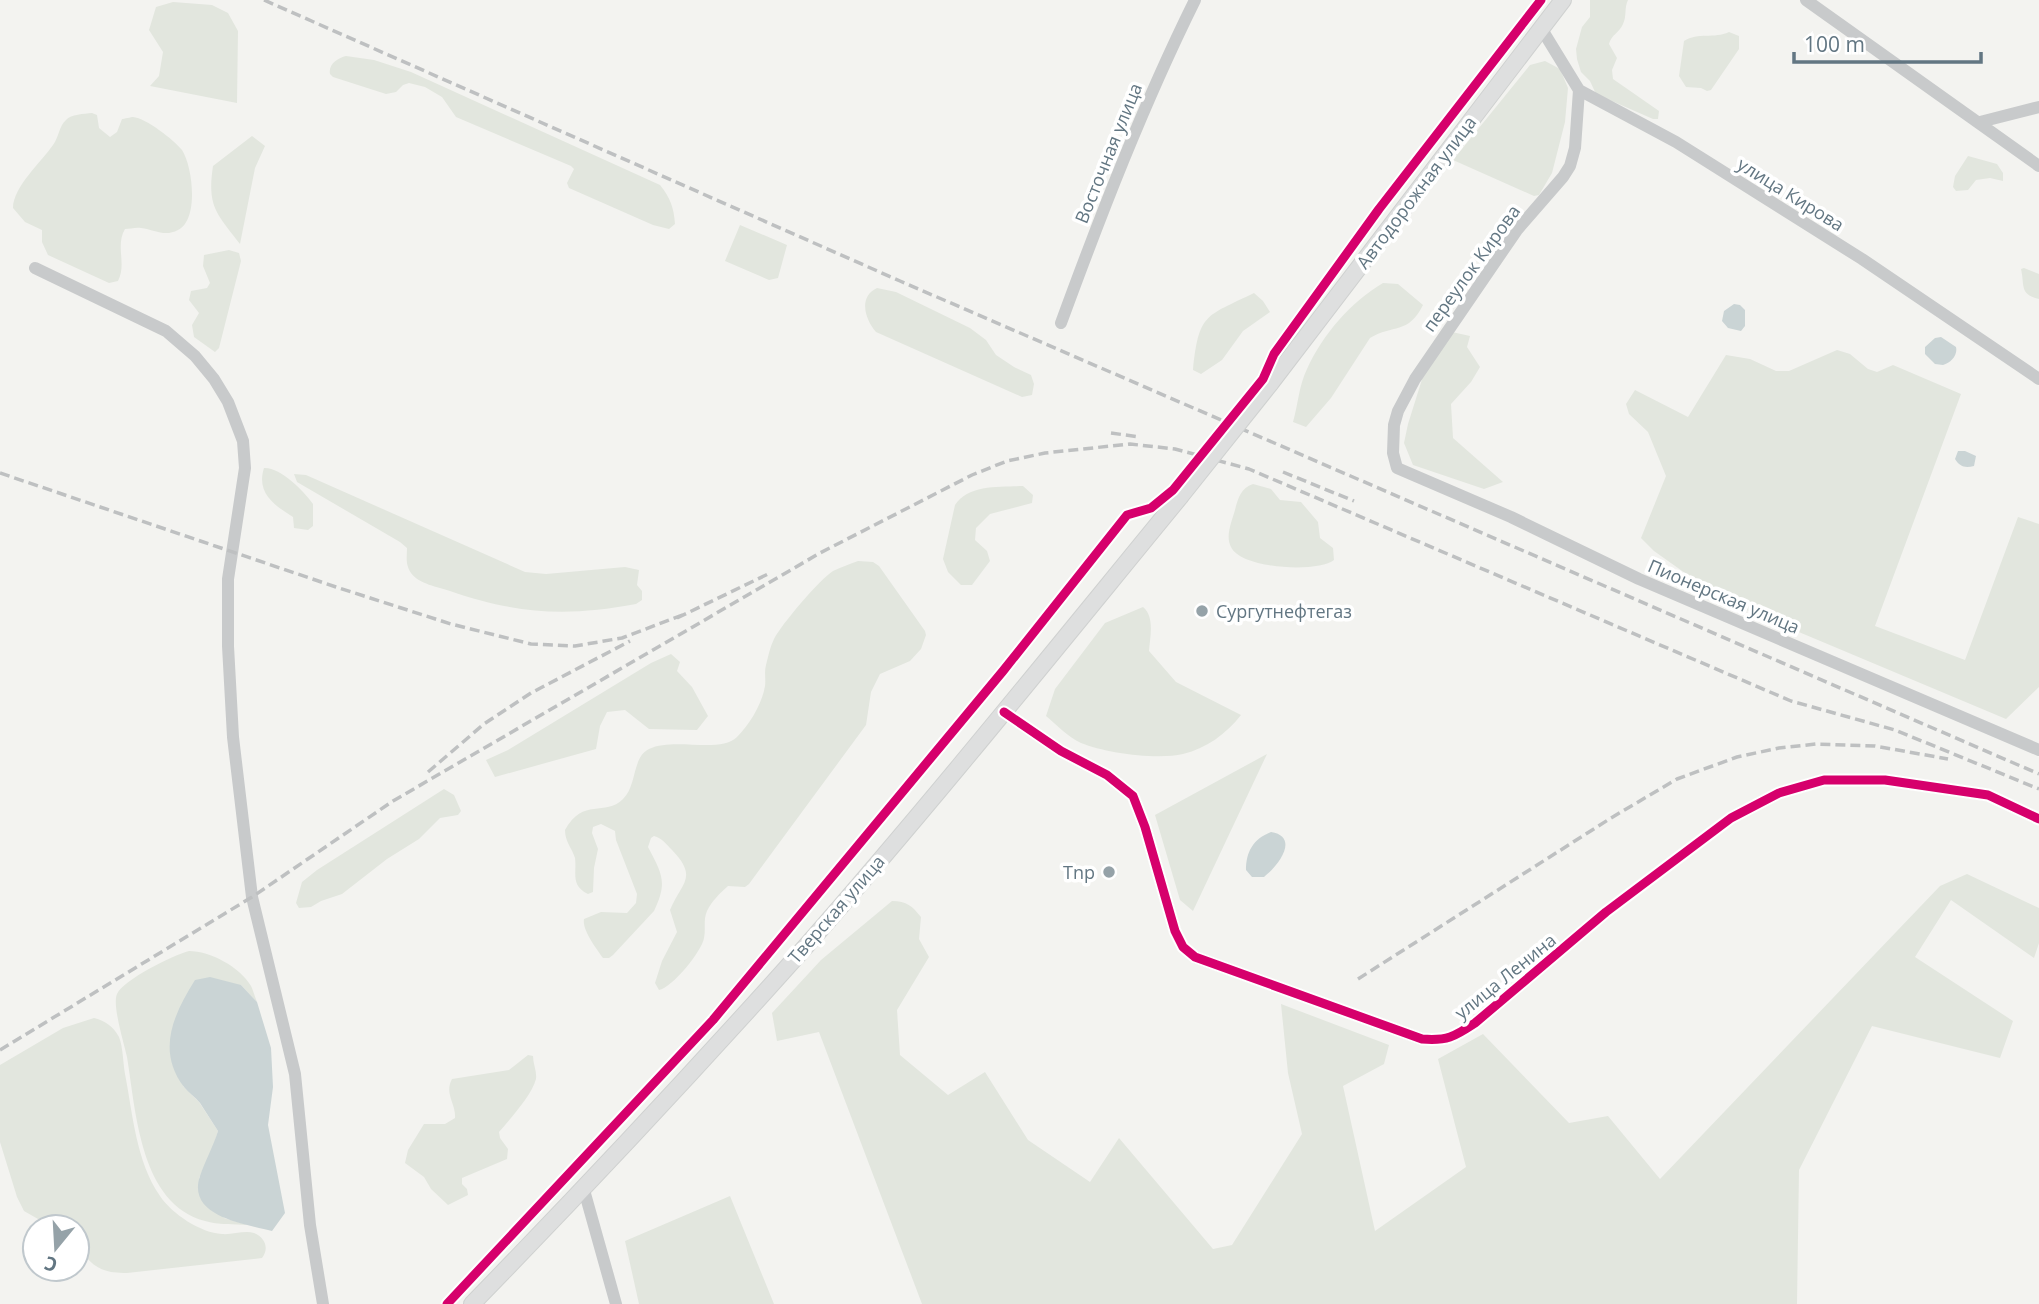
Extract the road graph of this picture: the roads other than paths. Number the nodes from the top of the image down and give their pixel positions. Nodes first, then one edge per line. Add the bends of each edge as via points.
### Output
1 (1195, 0) edge
2 (1563, 0) edge
3 (1806, 0) edge
4 (1541, 28) junction
5 (1579, 90) junction
6 (2039, 107) edge
7 (1980, 122) junction
8 (2039, 166) edge
9 (35, 268) dead end
10 (1061, 323) dead end
11 (2039, 379) edge
12 (1397, 468) joint
13 (1180, 497) joint
14 (1004, 712) junction
15 (2039, 750) edge
16 (2039, 819) edge
17 (584, 1190) junction
18 (323, 1304) edge
19 (472, 1304) edge
20 (616, 1304) edge

1 - 10 street, Восточная улица via 1111,188
2 - 4 main road, Автодорожная улица
3 - 7 street
4 - 5 street
4 - 13 main road, Автодорожная улица, bridge
5 - 11 street, улица Кирова via 1676,142 1862,259
5 - 12 street, переулок Кирова via 1570,166 1517,230 1415,379 1394,425
6 - 7 street
7 - 8 street
9 - 18 street via 166,331 214,379 243,441 245,468 228,579 233,737 252,897 295,1073
12 - 15 street, Пионерская улица via 1639,579
13 - 14 main road, Тверская улица
14 - 16 street, улица Ленина via 1133,796 1175,931 1195,957 1422,1039 1453,1037 1475,1023 1616,904 1731,818 1779,793 1824,780 1885,780 1988,795
14 - 17 main road, Тверская улица via 807,944
17 - 19 main road, Тверская улица
17 - 20 street

